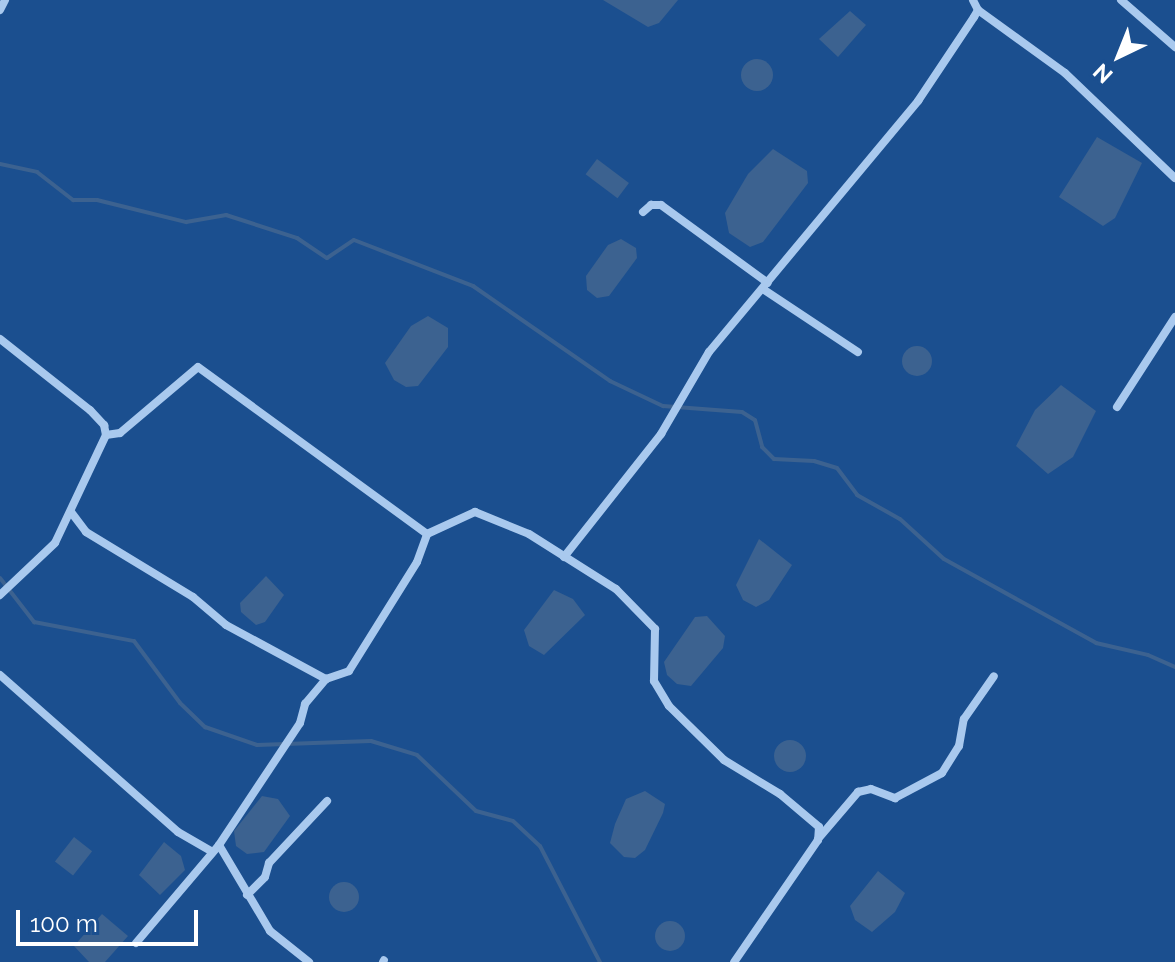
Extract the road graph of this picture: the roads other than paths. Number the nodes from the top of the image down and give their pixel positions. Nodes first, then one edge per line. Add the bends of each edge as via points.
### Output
1 (5, 0) edge
2 (973, 0) edge
3 (1121, 0) edge
4 (0, 10) edge
5 (978, 10) junction
6 (1175, 47) edge
7 (1175, 178) edge
8 (643, 212) dead end
9 (765, 286) junction
10 (1175, 317) edge
11 (0, 339) edge
12 (858, 352) dead end
13 (1117, 407) dead end
14 (106, 435) junction
15 (71, 512) junction
16 (427, 534) junction
17 (564, 557) junction
18 (0, 595) edge
19 (0, 675) edge
20 (994, 676) dead end
21 (326, 679) junction
22 (327, 801) dead end
23 (818, 840) junction
24 (216, 849) junction
25 (247, 895) junction
26 (136, 943) dead end
27 (309, 962) edge
28 (734, 962) edge

1 - 4 street
2 - 5 street
3 - 6 street
5 - 7 street via 1065,73
5 - 9 street via 918,101
8 - 9 street via 661,205
9 - 12 street
9 - 17 street via 709,352 670,421
10 - 13 street
11 - 14 street via 90,410
14 - 15 street
14 - 16 street via 120,433 198,367
15 - 18 street via 44,556
15 - 21 street via 86,532 193,597 226,625
16 - 17 street via 475,512 529,534
16 - 21 street via 417,562 349,671
17 - 23 street via 616,589 655,629 654,681 669,706 724,760 814,819
19 - 24 street via 178,832
20 - 23 street via 964,719 959,746 942,773 895,798 871,789 858,792
21 - 24 street via 305,704 300,723
22 - 25 street
23 - 28 street
24 - 25 street
24 - 26 street
25 - 27 street via 270,931

